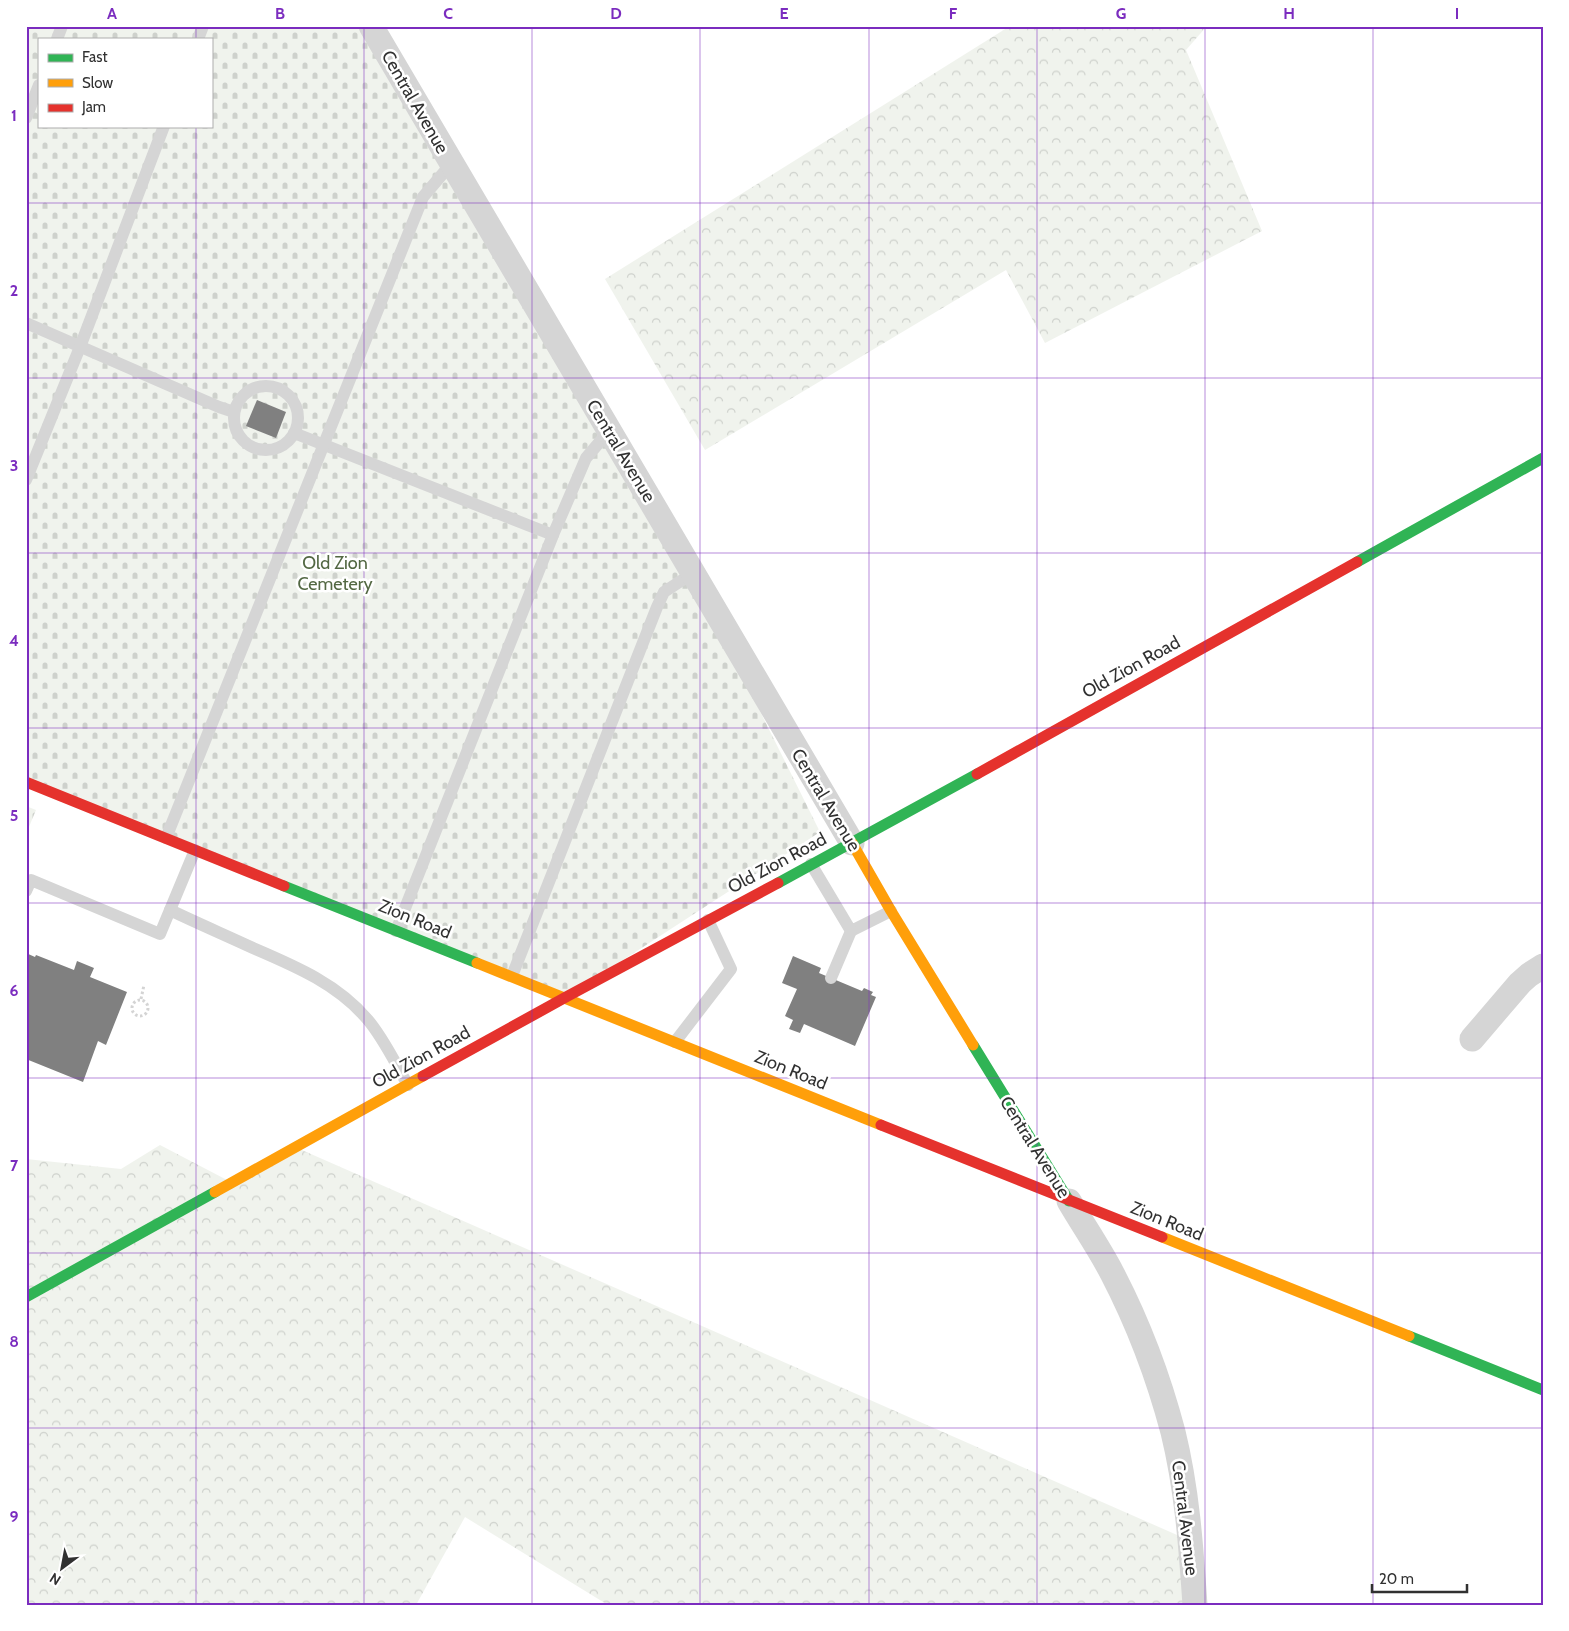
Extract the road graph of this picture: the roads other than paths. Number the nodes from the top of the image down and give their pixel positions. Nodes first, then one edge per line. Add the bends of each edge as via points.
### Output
1 (62, 26) edge
2 (203, 26) edge
3 (371, 26) edge
4 (57, 38) edge
5 (198, 38) edge
6 (38, 88) edge
7 (26, 118) edge
8 (163, 128) edge
9 (451, 164) junction
10 (26, 323) edge
11 (80, 347) junction
12 (234, 412) junction
13 (609, 431) junction
14 (294, 433) junction
15 (323, 445) junction
16 (1543, 458) edge
17 (26, 480) edge
18 (553, 535) junction
19 (693, 573) junction
20 (26, 782) edge
21 (166, 838) junction
22 (852, 843) junction
23 (195, 850) junction
24 (810, 864) junction
25 (26, 891) edge
26 (170, 910) junction
27 (891, 911) junction
28 (708, 920) junction
29 (396, 931) junction
30 (852, 931) junction
31 (1543, 966) edge
32 (512, 976) junction
33 (830, 978) dead end
34 (566, 998) junction
35 (1472, 1039) dead end
36 (676, 1042) junction
37 (408, 1085) junction
38 (1069, 1201) junction
39 (26, 1297) edge
40 (1543, 1390) edge
41 (1195, 1605) edge

1 - 4 lane
2 - 5 lane
3 - 9 street, Central Avenue
6 - 7 lane
8 - 11 lane
9 - 13 street, Central Avenue
9 - 15 lane via 423,197
10 - 11 lane
11 - 12 lane
11 - 17 lane
12 - 14 lane via 236,432 255,448 270,450 280,447
12 - 14 lane via 238,402 254,388 276,388 293,402 297,423
13 - 18 lane via 586,458
13 - 19 street, Central Avenue
14 - 15 lane
15 - 18 lane
15 - 21 lane
16 - 22 street, Old Zion Road
18 - 29 lane
19 - 22 street, Central Avenue
19 - 32 lane via 664,592 657,607
20 - 21 street, Zion Road
21 - 23 street, Zion Road
22 - 24 street, Old Zion Road
22 - 27 street, Central Avenue
23 - 26 lane
23 - 29 street, Zion Road
24 - 28 street, Old Zion Road
24 - 30 lane
25 - 26 lane via 30,880 160,934
26 - 37 lane via 332,987 367,1019
27 - 30 lane
27 - 38 street, Central Avenue
28 - 34 street, Old Zion Road
28 - 36 lane via 730,969
29 - 32 street, Zion Road
30 - 33 lane
31 - 35 street via 1520,983
32 - 34 street, Zion Road
34 - 36 street, Zion Road
34 - 37 street, Old Zion Road
36 - 38 street, Zion Road
37 - 39 street, Old Zion Road
38 - 40 street, Zion Road
38 - 41 street, Central Avenue via 1124,1298 1164,1401 1186,1498

